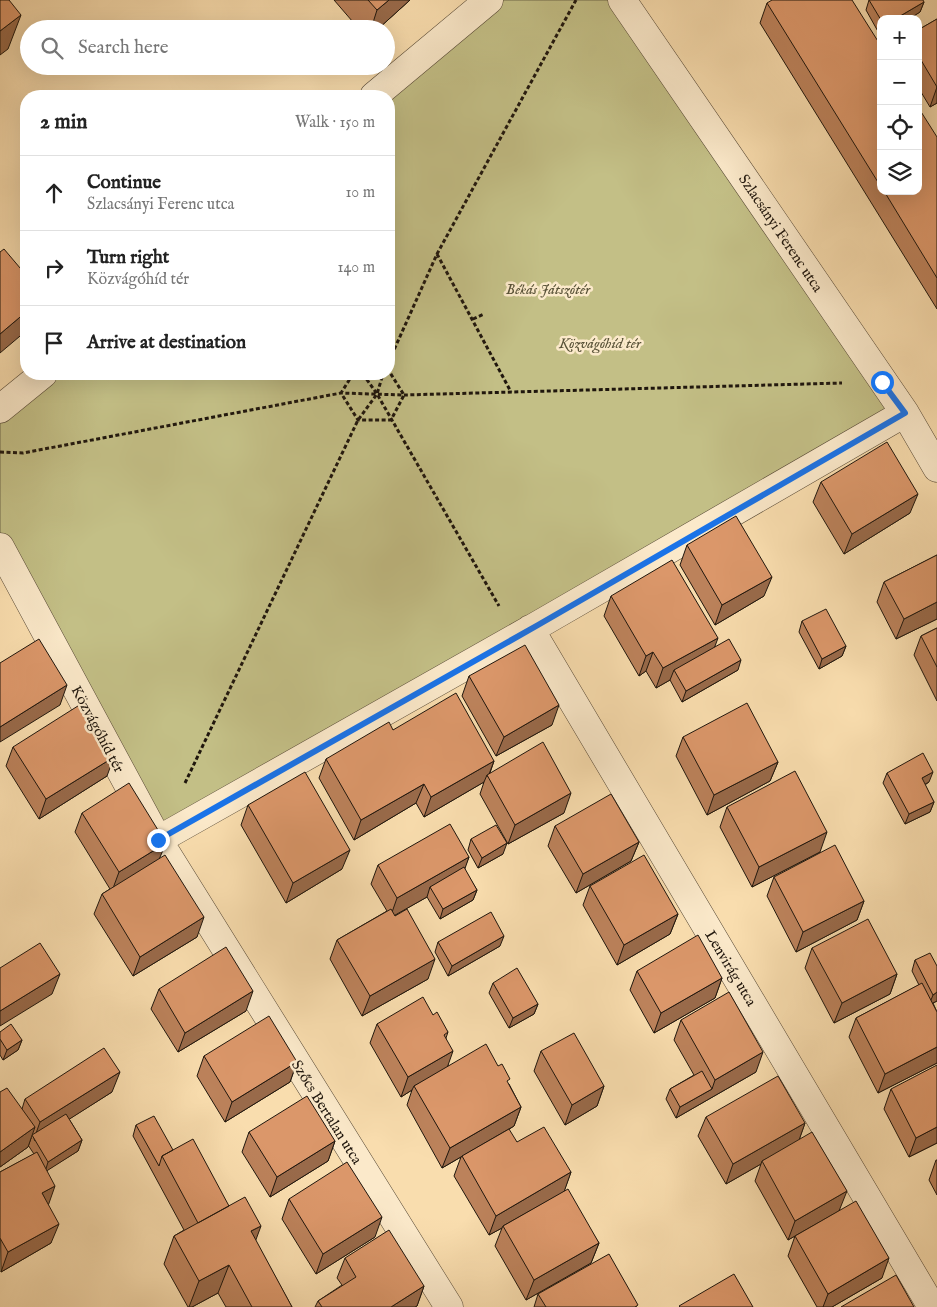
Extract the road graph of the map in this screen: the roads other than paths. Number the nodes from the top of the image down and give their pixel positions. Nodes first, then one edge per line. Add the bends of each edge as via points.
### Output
1 (489, 0) edge
2 (622, 0) edge
3 (381, 90) edge
4 (36, 380) edge
5 (0, 410) edge
6 (905, 413) junction
7 (937, 468) edge
8 (0, 547) edge
9 (524, 633) junction
10 (158, 840) junction
11 (449, 1307) edge
12 (932, 1307) edge

1 - 3 street
2 - 6 street, Szlacsányi Ferenc utca
4 - 5 street
6 - 7 street, Szlacsányi Ferenc utca
6 - 9 street
8 - 10 street, Közvágóhíd tér
9 - 10 street
9 - 12 street, Lenvirág utca
10 - 11 street, Szőcs Bertalan utca

